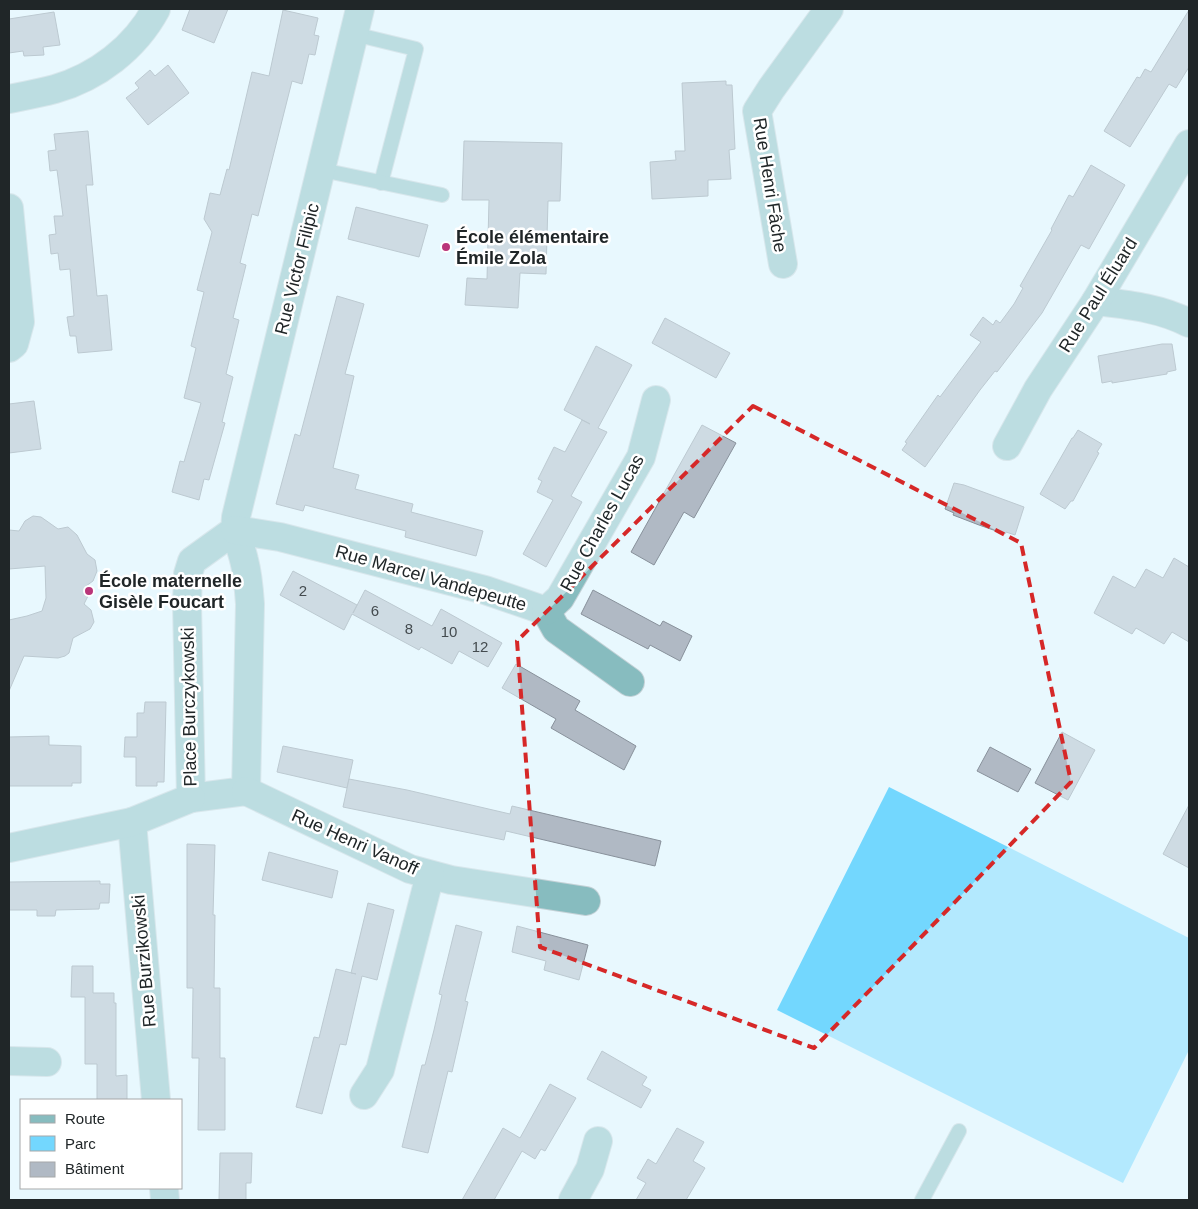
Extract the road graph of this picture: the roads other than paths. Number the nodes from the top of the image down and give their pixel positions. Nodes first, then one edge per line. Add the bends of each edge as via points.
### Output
1 (156, 9) edge
2 (828, 9) edge
3 (357, 21) edge
4 (9, 99) edge
5 (1189, 144) edge
6 (322, 170) junction
7 (381, 182) junction
8 (442, 195) dead end
9 (9, 208) edge
10 (783, 264) dead end
11 (1096, 301) junction
12 (1189, 323) edge
13 (9, 348) edge
14 (656, 400) dead end
15 (1007, 446) dead end
16 (235, 530) junction
17 (546, 611) junction
18 (630, 682) dead end
19 (246, 791) junction
20 (191, 798) junction
21 (132, 822) junction
22 (9, 848) edge
23 (430, 875) junction
24 (586, 900) dead end
25 (9, 1061) edge
26 (48, 1062) dead end
27 (364, 1095) dead end
28 (156, 1099) edge
29 (959, 1131) dead end
30 (598, 1141) dead end
31 (573, 1200) edge
32 (922, 1200) edge

1 - 4 street via 128,48 91,75 55,89
2 - 10 street, Rue Henri Fâche via 757,112
3 - 6 street, Rue Victor Filipic
3 - 7 lane via 416,49
5 - 11 street, Rue Paul Éluard
6 - 7 lane
6 - 16 street, Rue Victor Filipic
7 - 8 lane
9 - 13 street via 20,322 14,344
11 - 12 street via 1139,306
11 - 15 street, Rue Paul Éluard via 1038,390
14 - 17 street, Rue Charles Lucas via 641,457 560,598
16 - 17 street, Rue Marcel Vandepeutte via 280,537 485,590
16 - 19 street via 249,580
16 - 20 street, Place Burczykowski via 192,561 188,574
17 - 18 street, Rue Marcel Vandepeutte via 556,629
19 - 20 street, Place Burczykowski
19 - 23 street, Rue Henri Vanoff via 410,869
20 - 21 street
21 - 22 street
21 - 28 street, Rue Burzikowski
23 - 24 street, Rue Henri Vanoff
23 - 27 street via 380,1070
25 - 26 street
29 - 32 lane
30 - 31 street via 590,1169

